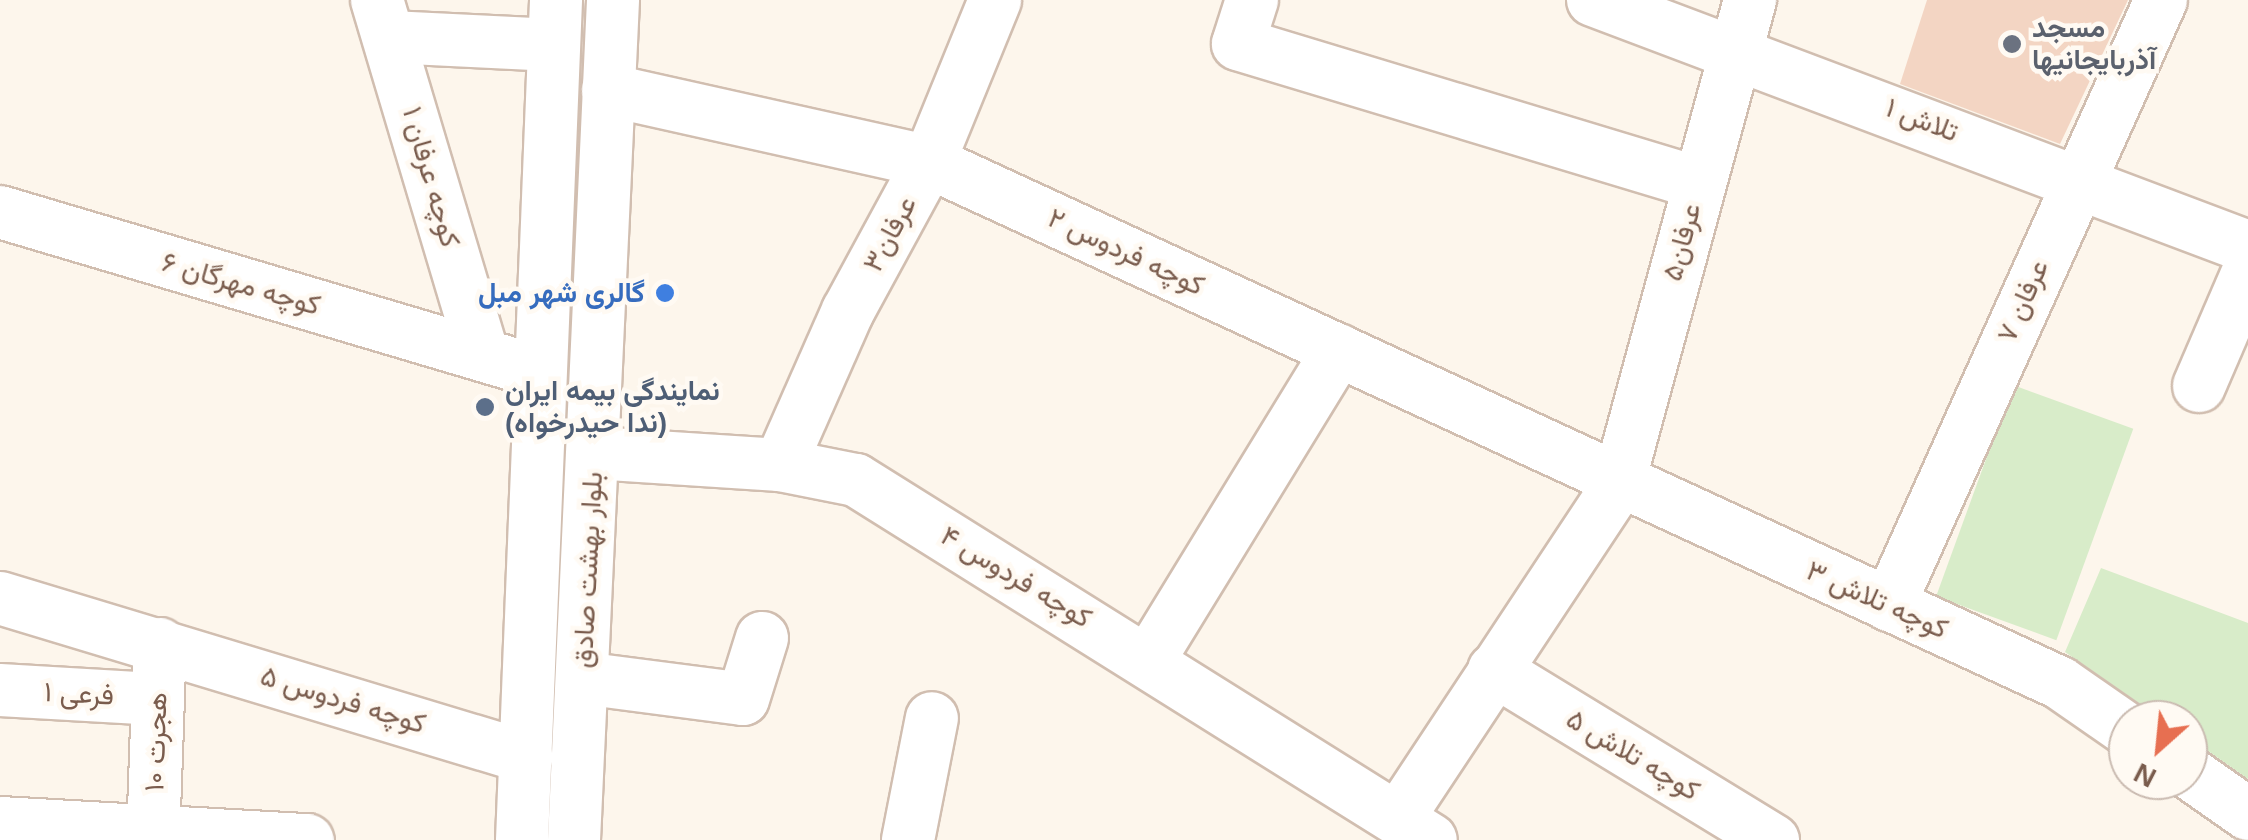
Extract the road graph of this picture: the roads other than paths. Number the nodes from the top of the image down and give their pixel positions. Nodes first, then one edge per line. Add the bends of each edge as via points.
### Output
1 (614, 0) edge
2 (994, 0) edge
3 (1252, 0) edge
4 (1593, 0) edge
5 (2161, 0) edge
6 (383, 18) edge
7 (555, 23) edge
8 (1743, 24) edge
9 (608, 90) junction
10 (929, 162) junction
11 (2077, 180) junction
12 (1698, 183) junction
13 (0, 212) edge
14 (2248, 247) edge
15 (2248, 272) edge
16 (1338, 350) junction
17 (483, 355) junction
18 (540, 372) junction
19 (2200, 386) dead end
20 (594, 453) junction
21 (780, 465) junction
22 (1618, 485) junction
23 (0, 598) edge
24 (1889, 605) junction
25 (762, 638) dead end
26 (160, 644) junction
27 (1150, 658) junction
28 (1494, 670) junction
29 (582, 678) junction
30 (0, 690) edge
31 (158, 699) junction
32 (2108, 716) edge
33 (932, 718) dead end
34 (526, 757) junction
35 (2208, 786) edge
36 (2248, 814) edge
37 (0, 823) edge
38 (1414, 829) edge
39 (153, 834) edge
40 (308, 840) edge
41 (522, 840) edge
42 (574, 840) edge
43 (908, 840) edge
44 (1773, 840) edge

1 - 9 street, بلوار بهشت صادق
2 - 10 street, عرفان۳
3 - 12 street via 1238,44
4 - 8 street, تلاش ۱
5 - 11 street, عرفان ۷
6 - 7 street
6 - 17 street, کوچه عرفان ۱
7 - 18 street, بلوار بهشت صادق
8 - 11 street, تلاش ۱
8 - 12 street, عرفان۵
9 - 10 street, کوچه فردوس ۲
9 - 20 street, بلوار بهشت صادق
10 - 16 street, کوچه فردوس ۲
10 - 21 street, عرفان۳ via 848,311
11 - 14 street, تلاش ۱
11 - 24 street, عرفان ۷
12 - 22 street, عرفان۵
13 - 17 street, کوچه مهرگان ۶
15 - 19 street
16 - 22 street, کوچه فردوس ۲
16 - 27 street
17 - 18 street, کوچه مهرگان ۶
18 - 34 street, بلوار بهشت صادق
20 - 21 street, کوچه فردوس ۴
20 - 29 street, بلوار بهشت صادق
21 - 27 street, کوچه فردوس ۴ via 856,480
22 - 24 street, کوچه تلاش ۳
22 - 28 street, عرفان۵
23 - 26 street, کوچه فردوس ۵
24 - 32 street, کوچه تلاش ۳ via 2060,683
25 - 29 street via 743,700
26 - 31 street, هجرت ۱۰
26 - 34 street, کوچه فردوس ۵
27 - 38 street, کوچه فردوس ۴
28 - 38 street, عرفان۵
28 - 44 street, کوچه تلاش ۵
29 - 42 street, بلوار بهشت صادق
30 - 31 street, فرعی ۱
31 - 39 street, هجرت ۱۰
33 - 43 street
34 - 41 street, بلوار بهشت صادق
35 - 36 street
37 - 39 street
39 - 40 street

